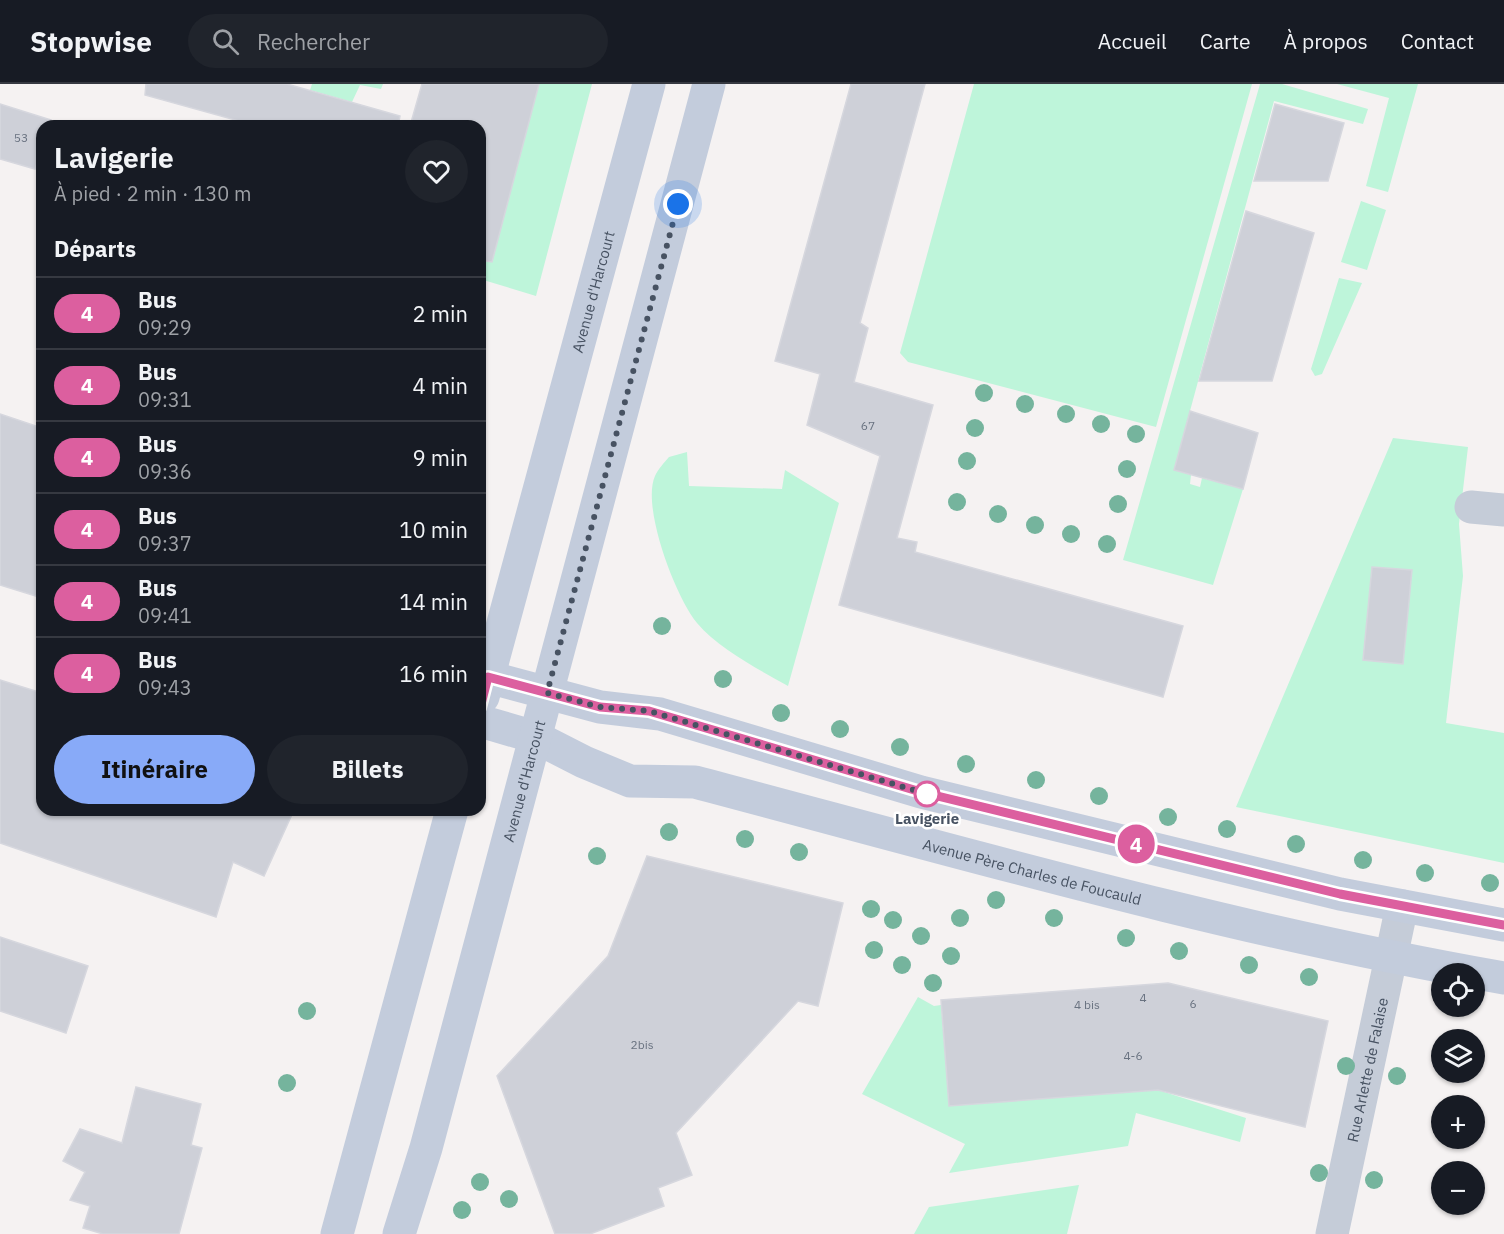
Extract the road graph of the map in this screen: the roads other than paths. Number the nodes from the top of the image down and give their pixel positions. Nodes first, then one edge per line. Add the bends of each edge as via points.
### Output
1 (649, 84) edge
2 (709, 84) edge
3 (1471, 507) dead end
4 (1504, 510) edge
5 (486, 685) edge
6 (486, 692) edge
7 (547, 693) junction
8 (486, 723) edge
9 (536, 737) junction
10 (907, 788) junction
11 (450, 816) edge
12 (893, 835) junction
13 (1402, 906) junction
14 (1504, 926) edge
15 (1392, 957) junction
16 (1504, 978) edge
17 (337, 1234) edge
18 (399, 1234) edge
19 (1332, 1234) edge

1 - 5 main road, Avenue d'Harcourt
2 - 7 main road, Avenue d'Harcourt
3 - 4 street
6 - 7 main road
7 - 9 main road, Avenue d'Harcourt
7 - 10 main road via 600,707 649,711
8 - 9 main road, Avenue Père Charles de Foucauld
9 - 12 main road, Avenue Père Charles de Foucauld via 630,781 695,782
9 - 18 main road, Avenue d'Harcourt via 426,1148
10 - 12 main road
10 - 13 main road
11 - 17 main road
12 - 15 main road, Avenue Père Charles de Foucauld via 1208,917
13 - 14 main road
13 - 15 street, Rue Arlette de Falaise
15 - 16 main road, Avenue Père Charles de Foucauld
15 - 19 street, Rue Arlette de Falaise

